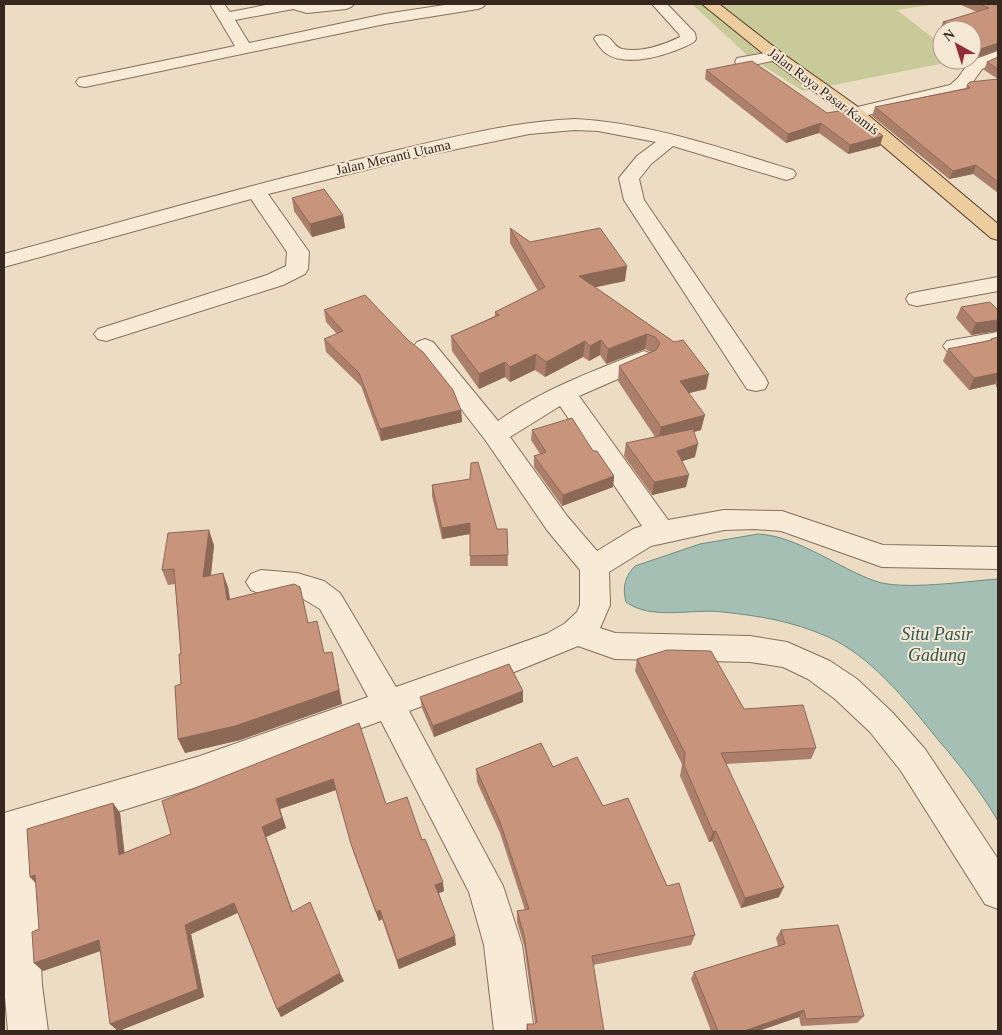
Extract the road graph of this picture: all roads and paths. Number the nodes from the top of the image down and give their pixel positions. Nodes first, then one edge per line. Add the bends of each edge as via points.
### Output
1 (217, 4) edge
2 (294, 4) edge
3 (346, 4) edge
4 (478, 4) edge
5 (659, 4) edge
6 (710, 4) edge
7 (227, 17) junction
8 (602, 39) dead end
9 (245, 49) junction
10 (776, 56) junction
11 (998, 56) edge
12 (743, 62) edge
13 (84, 82) dead end
14 (855, 113) junction
15 (670, 140) junction
16 (786, 174) dead end
17 (256, 192) junction
18 (998, 234) edge
19 (4, 261) edge
20 (998, 284) edge
21 (917, 299) dead end
22 (106, 334) dead end
23 (998, 339) edge
24 (955, 346) edge
25 (425, 347) dead end
26 (644, 359) edge
27 (756, 383) dead end
28 (564, 393) junction
29 (495, 436) junction
30 (661, 532) junction
31 (998, 558) edge
32 (594, 567) junction
33 (261, 582) dead end
34 (575, 634) junction
35 (388, 703) junction
36 (10, 828) edge
37 (998, 891) edge
38 (28, 1031) edge
39 (514, 1031) edge

1 - 7 street
2 - 3 street via 313,8
2 - 7 street
4 - 9 street via 385,19
5 - 8 street via 687,33 688,39 681,44 624,54 612,50
6 - 10 main road, Jalan Raya Pasar Kamis
7 - 9 street
9 - 13 street
10 - 12 street
10 - 14 main road, Jalan Raya Pasar Kamis
11 - 14 street via 976,65 956,89
14 - 18 main road, Jalan Raya Pasar Kamis
15 - 16 street, Jalan Meranti Utama
15 - 17 street, Jalan Meranti Utama via 598,126 549,125 327,172
15 - 27 street via 644,160 629,178 634,200
17 - 19 street, Jalan Meranti Utama
17 - 22 street via 298,252 297,269 275,280
20 - 21 street
23 - 24 street
25 - 29 street
26 - 28 street
28 - 29 street
28 - 30 street
29 - 32 street via 557,524
30 - 31 street via 724,520 782,520 882,556
30 - 32 street via 643,537
32 - 34 street via 595,605 589,620
33 - 35 street via 306,586 330,601
34 - 35 street via 496,666
34 - 37 street via 615,646 750,649 787,655 819,670 867,709 913,760
35 - 36 street via 200,771
35 - 39 street via 485,886 504,945
36 - 38 street

